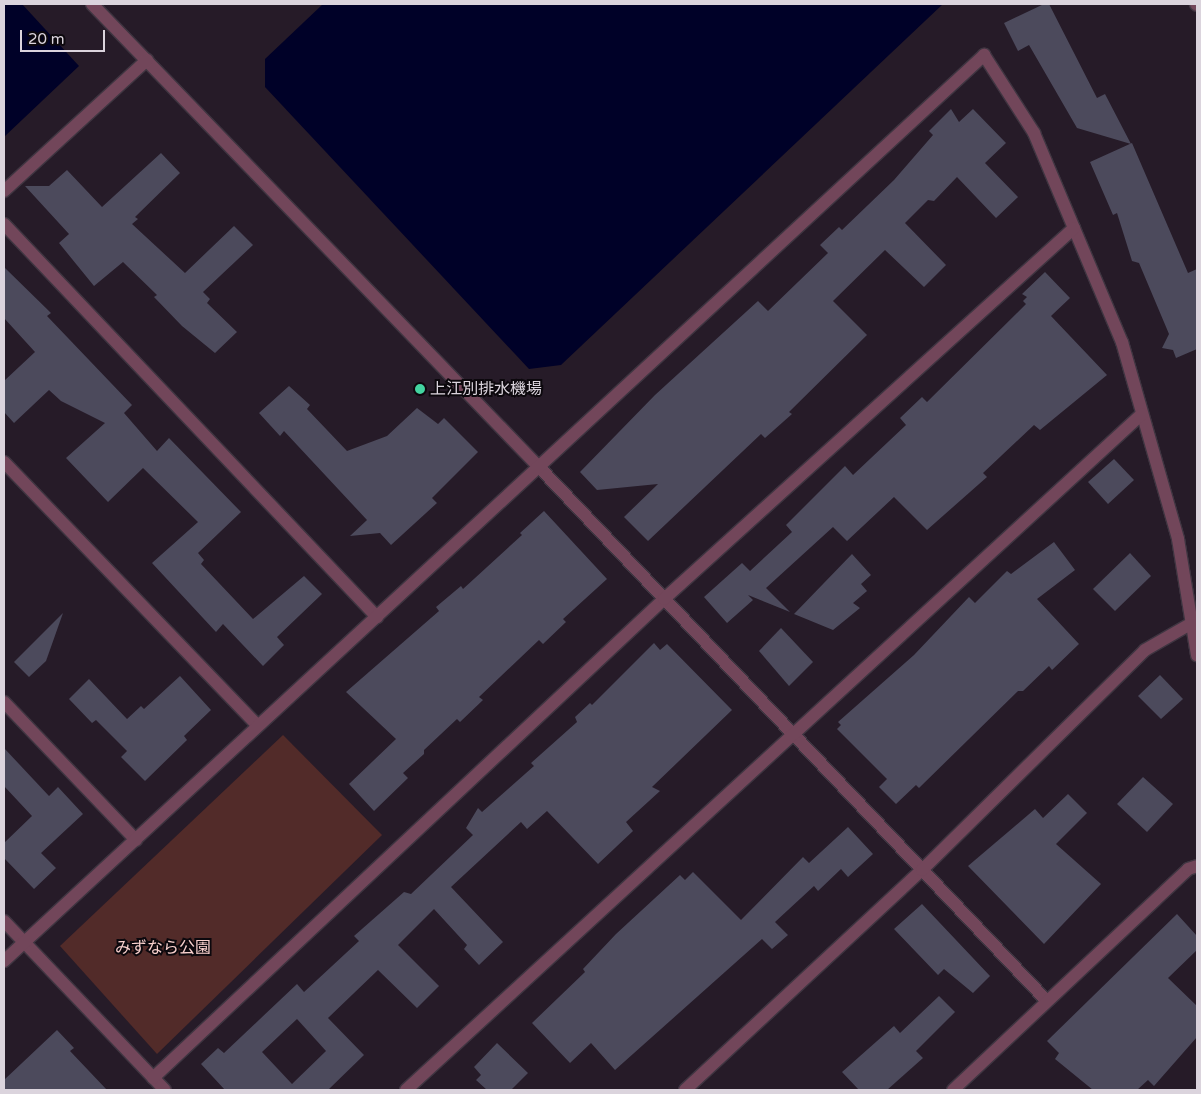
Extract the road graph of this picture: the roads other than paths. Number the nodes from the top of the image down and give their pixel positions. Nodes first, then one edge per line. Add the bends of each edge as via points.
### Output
1 (92, 4) edge
2 (146, 60) junction
3 (4, 191) edge
4 (4, 224) edge
5 (1074, 228) junction
6 (1142, 414) junction
7 (4, 462) edge
8 (539, 467) junction
9 (664, 599) junction
10 (377, 617) junction
11 (1192, 623) junction
12 (1197, 655) edge
13 (4, 702) edge
14 (258, 726) junction
15 (792, 734) junction
16 (136, 840) junction
17 (1197, 866) edge
18 (922, 870) junction
19 (4, 921) edge
20 (24, 943) junction
21 (4, 961) edge
22 (1047, 1001) junction
23 (153, 1078) junction
24 (165, 1090) edge
25 (406, 1090) edge
26 (686, 1090) edge
27 (953, 1090) edge

1 - 2 street
2 - 3 street
2 - 8 street
4 - 10 street
5 - 6 street via 1122,342
5 - 8 street via 1034,133 984,55
5 - 9 street
6 - 11 street via 1178,539
6 - 15 street
7 - 14 street
8 - 9 street
8 - 10 street
9 - 15 street
9 - 23 street
10 - 14 street
11 - 12 street
11 - 18 street via 1145,650
13 - 16 street
14 - 16 street
15 - 18 street
15 - 25 street
16 - 20 street
17 - 22 street via 1188,869
18 - 22 street
18 - 26 street
19 - 20 street
20 - 21 street
20 - 23 street
22 - 27 street
23 - 24 street

